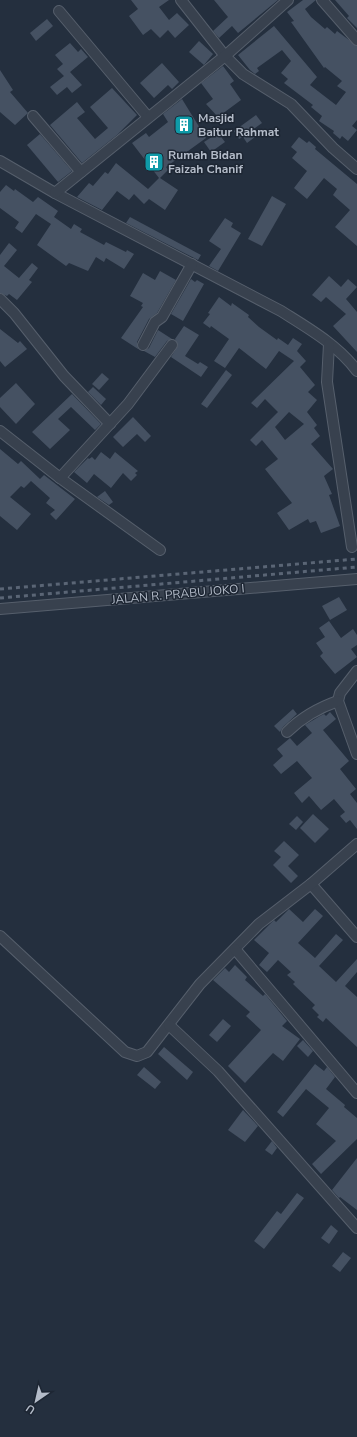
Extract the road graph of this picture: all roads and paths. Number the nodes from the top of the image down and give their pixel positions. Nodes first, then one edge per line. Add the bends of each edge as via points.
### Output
1 (181, 0) edge
2 (288, 0) edge
3 (322, 0) edge
4 (59, 11) dead end
5 (357, 40) edge
6 (225, 56) junction
7 (33, 116) dead end
8 (148, 117) junction
9 (1, 164) edge
10 (357, 169) edge
11 (81, 172) junction
12 (57, 191) junction
13 (192, 264) junction
14 (0, 299) edge
15 (144, 345) dead end
16 (172, 345) dead end
17 (332, 346) junction
18 (351, 357) edge
19 (357, 371) edge
20 (110, 424) junction
21 (0, 431) edge
22 (60, 478) junction
23 (352, 547) dead end
24 (160, 550) dead end
25 (357, 579) edge
26 (0, 609) edge
27 (357, 671) edge
28 (338, 701) junction
29 (287, 732) dead end
30 (357, 754) edge
31 (357, 844) edge
32 (311, 884) junction
33 (0, 936) edge
34 (357, 938) edge
35 (235, 949) junction
36 (169, 1025) junction
37 (357, 1093) edge
38 (357, 1228) edge

1 - 6 street
2 - 6 street
3 - 5 street
4 - 8 street
6 - 8 street
6 - 10 street via 244,74 291,104
7 - 11 street
8 - 11 street
9 - 12 street
11 - 12 street
12 - 13 street
13 - 15 street via 162,317 155,322
13 - 17 street via 281,311
14 - 20 street via 64,376
16 - 20 street via 138,392
17 - 18 street
17 - 23 street via 326,382
18 - 19 street
20 - 22 street
21 - 22 street
22 - 24 street
25 - 26 street, JALAN R. PRABU JOKO I
27 - 28 street via 340,693
28 - 29 street via 319,707
28 - 30 street
31 - 32 street
32 - 34 street
32 - 35 street via 259,924
33 - 36 street via 129,1054 137,1056 147,1052
35 - 36 street via 200,984
35 - 37 street
36 - 38 street via 218,1071

